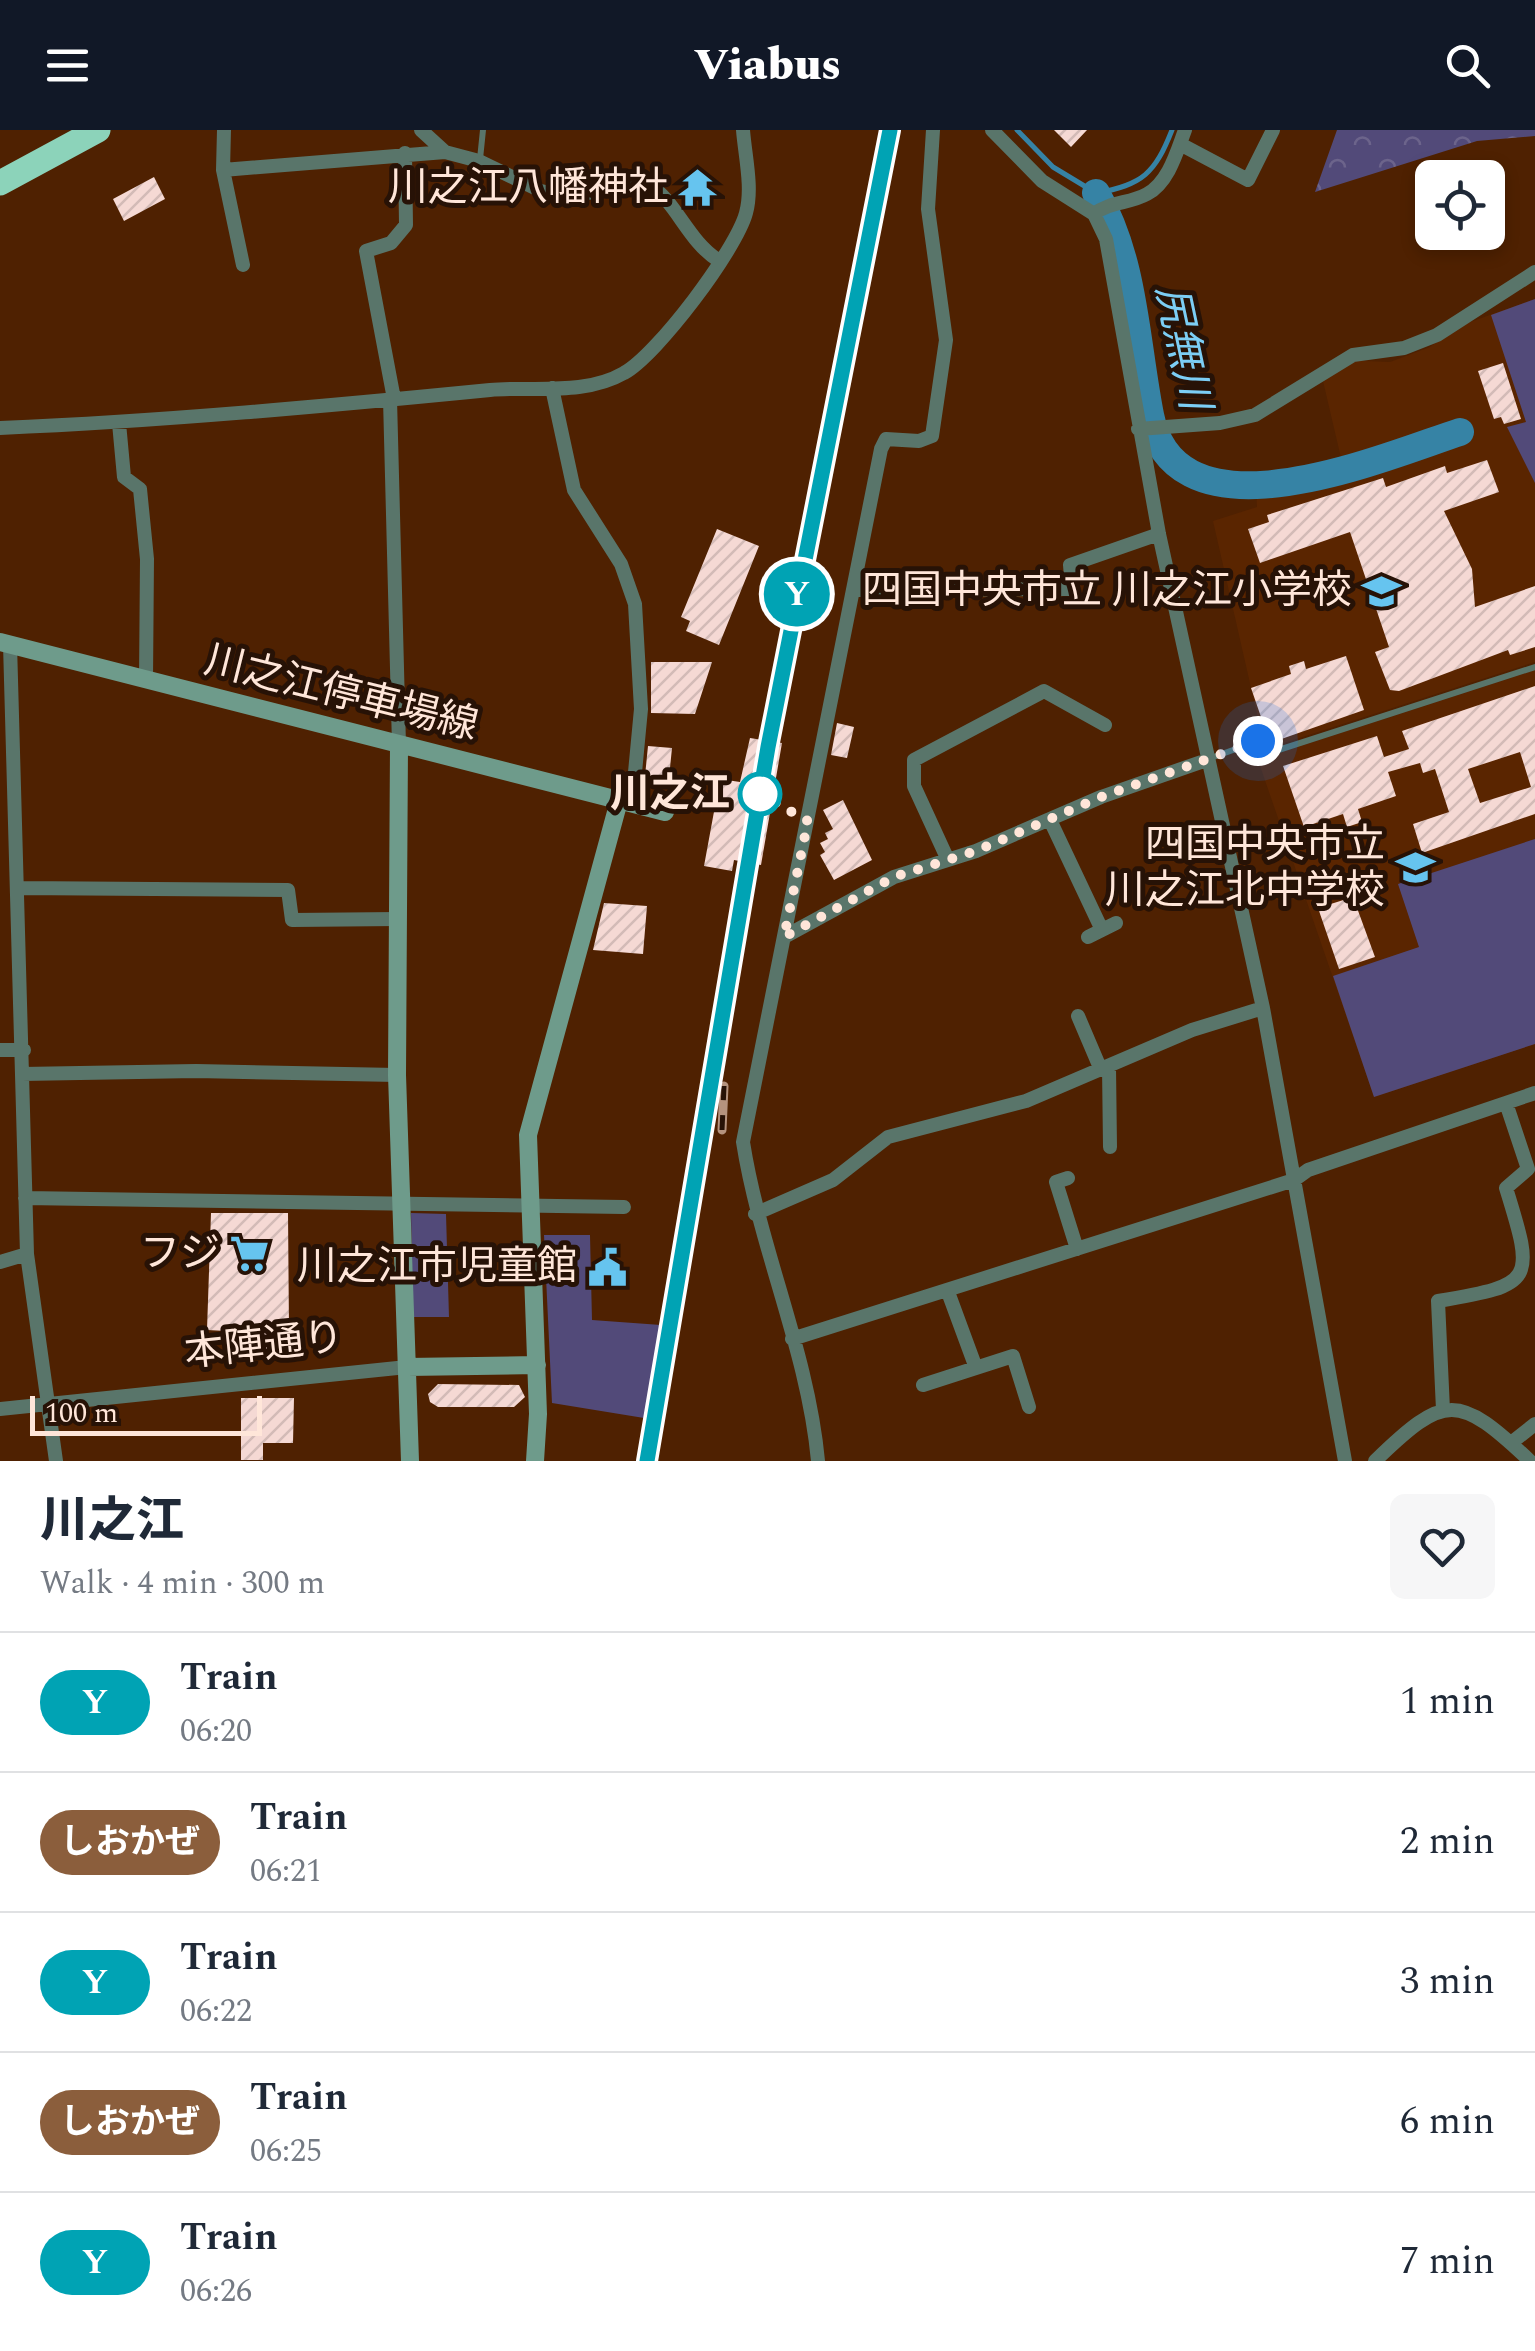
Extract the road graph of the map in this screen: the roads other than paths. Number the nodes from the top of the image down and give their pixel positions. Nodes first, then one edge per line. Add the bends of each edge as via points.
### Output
1 (98, 130) edge
2 (224, 130) edge
3 (421, 130) edge
4 (483, 130) edge
5 (743, 130) edge
6 (933, 130) edge
7 (992, 130) edge
8 (1273, 130) edge
9 (1183, 137) edge
10 (445, 152) junction
11 (406, 153) junction
12 (479, 161) junction
13 (223, 170) junction
14 (0, 183) edge
15 (1094, 214) junction
16 (718, 260) junction
17 (243, 265) dead end
18 (1535, 272) edge
19 (552, 388) junction
20 (392, 399) junction
21 (119, 423) junction
22 (0, 428) edge
23 (1138, 430) junction
24 (1160, 534) junction
25 (856, 590) junction
26 (5, 643) edge
27 (1535, 667) edge
28 (146, 680) junction
29 (1105, 725) dead end
30 (399, 744) junction
31 (1207, 760) junction
32 (625, 802) junction
33 (665, 812) dead end
34 (1050, 820) junction
35 (948, 860) junction
36 (18, 888) junction
37 (398, 919) junction
38 (1102, 930) dead end
39 (784, 937) junction
40 (0, 947) edge
41 (19, 947) junction
42 (1263, 1008) junction
43 (1078, 1016) dead end
44 (0, 1050) edge
45 (24, 1050) junction
46 (1105, 1068) junction
47 (22, 1074) junction
48 (397, 1075) junction
49 (1535, 1094) edge
50 (1506, 1103) junction
51 (1110, 1147) dead end
52 (1068, 1178) dead end
53 (1294, 1180) junction
54 (25, 1198) junction
55 (402, 1200) junction
56 (528, 1203) junction
57 (624, 1207) dead end
58 (755, 1214) junction
59 (1077, 1249) junction
60 (27, 1254) junction
61 (0, 1262) edge
62 (948, 1292) junction
63 (792, 1339) junction
64 (536, 1366) junction
65 (407, 1367) junction
66 (976, 1368) junction
67 (922, 1385) dead end
68 (46, 1404) junction
69 (1029, 1408) dead end
70 (0, 1409) edge
71 (1442, 1410) junction
72 (1535, 1424) edge
73 (1511, 1443) junction
74 (56, 1461) edge
75 (410, 1461) edge
76 (534, 1461) edge
77 (818, 1461) edge
78 (1345, 1461) edge
79 (1376, 1461) edge
80 (1530, 1461) edge

1 - 14 highway
2 - 13 street
3 - 10 street
4 - 12 lane
5 - 16 street via 745,217
6 - 25 street via 928,209 946,340 932,436 886,440
7 - 15 street via 1042,181
8 - 9 street via 1248,180
9 - 15 street via 1165,177 1147,194 1109,202
10 - 11 street
10 - 12 street
11 - 13 street
11 - 20 street via 406,225 391,243 366,251
12 - 16 street via 566,196 649,184
13 - 17 street
15 - 23 street via 1110,258
16 - 19 street via 641,362 592,386
18 - 23 street via 1437,335 1404,348 1352,355 1255,415
19 - 20 street
19 - 32 street via 574,490 621,564 635,604 641,710
20 - 21 street
20 - 30 street
21 - 22 street
21 - 28 street via 124,477 140,489
23 - 24 street
24 - 25 street via 1070,565 1072,589
24 - 31 street
25 - 39 street
26 - 28 street, 川之江停車場線
26 - 36 street
27 - 31 lane via 1263,755 1258,741
28 - 30 street, 川之江停車場線
29 - 35 street via 1044,692 914,760 914,786
30 - 32 street, 川之江停車場線
30 - 37 street
31 - 34 street
31 - 42 street
32 - 33 street, 川之江停車場線
32 - 56 street via 534,1107
34 - 35 street
34 - 38 street
35 - 39 street via 875,885
36 - 37 street via 288,890 292,920
36 - 41 street
37 - 48 street
39 - 58 street via 743,1142
40 - 41 street
41 - 45 street
42 - 46 street
42 - 53 street
43 - 46 street
44 - 45 street
45 - 47 street
46 - 51 street
46 - 58 street via 1026,1101 888,1137 833,1180
47 - 48 street
47 - 54 street
48 - 55 street
49 - 50 street
50 - 53 street
50 - 71 street via 1528,1169 1506,1188 1532,1256 1516,1282 1438,1301
52 - 59 street via 1056,1182
53 - 59 street
53 - 78 street
54 - 55 street
54 - 60 street
55 - 56 street
55 - 65 street
56 - 57 street
56 - 64 street
58 - 63 street
59 - 62 street
60 - 61 street
60 - 68 street
62 - 63 street
62 - 66 street
63 - 77 street
64 - 65 street, 本陣通り
64 - 76 street
65 - 68 street, 本陣通り
65 - 75 street
66 - 67 street
66 - 69 street via 1013,1356
68 - 70 street, 本陣通り
68 - 74 street
71 - 73 street via 1478,1418
71 - 79 street via 1420,1418
72 - 73 street
73 - 80 street

